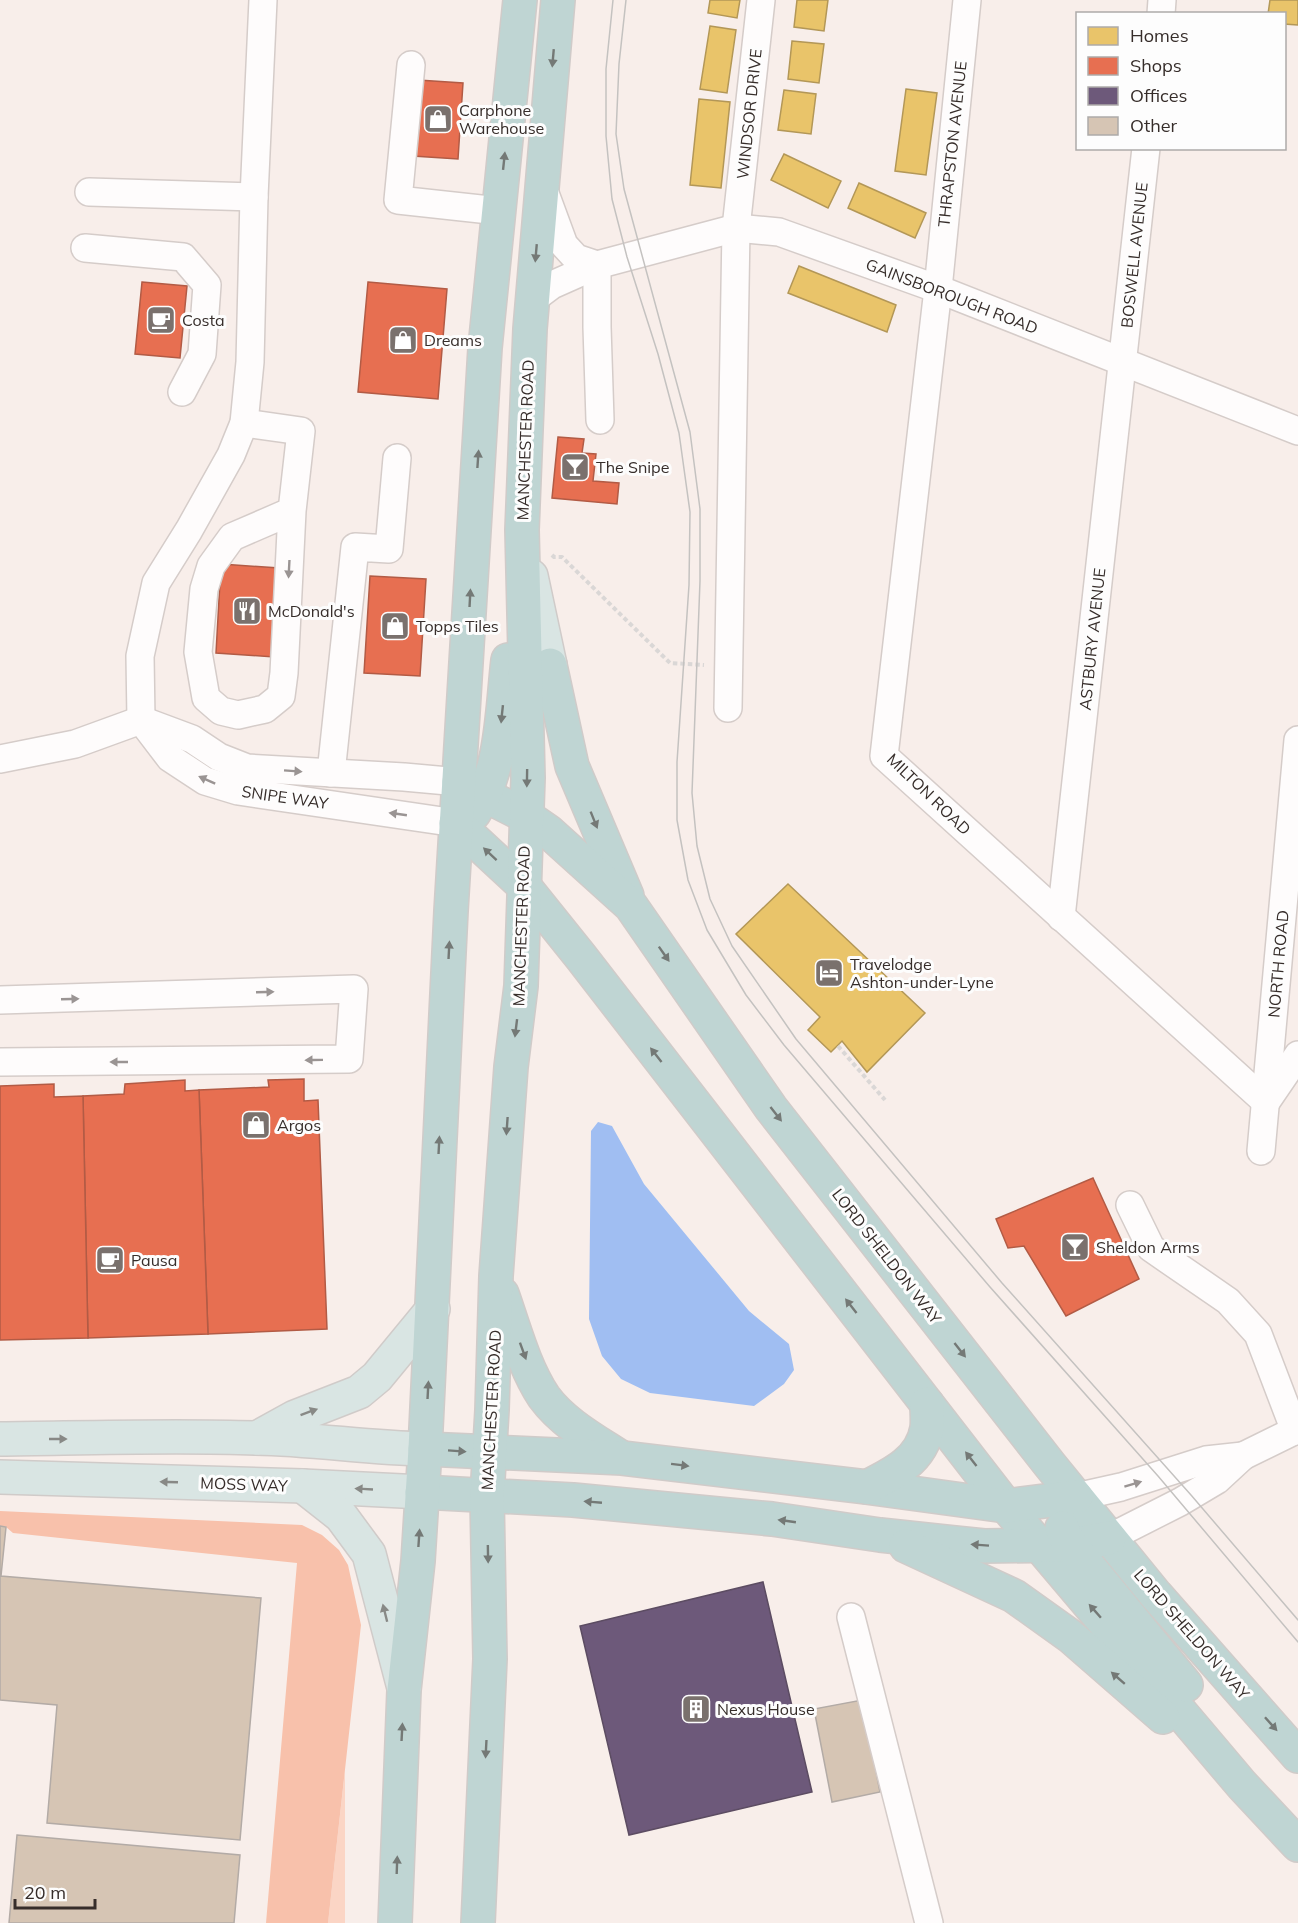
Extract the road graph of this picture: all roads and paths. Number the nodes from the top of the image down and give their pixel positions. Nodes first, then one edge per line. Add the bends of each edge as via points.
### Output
1 (262, 0) edge
2 (520, 0) edge
3 (558, 0) edge
4 (761, 0) edge
5 (967, 0) edge
6 (411, 65) dead end
7 (1146, 150) edge
8 (542, 185) junction
9 (89, 192) dead end
10 (254, 197) junction
11 (499, 211) junction
12 (736, 228) junction
13 (85, 248) dead end
14 (597, 265) junction
15 (938, 289) junction
16 (532, 300) junction
17 (1122, 362) junction
18 (182, 392) dead end
19 (600, 420) dead end
20 (244, 423) junction
21 (1298, 431) edge
22 (397, 458) dead end
23 (292, 511) junction
24 (522, 530) junction
25 (554, 557) dead end
26 (550, 665) joint
27 (709, 665) dead end
28 (728, 708) dead end
29 (141, 720) junction
30 (1298, 740) edge
31 (0, 759) edge
32 (331, 774) junction
33 (472, 789) junction
34 (526, 816) junction
35 (456, 823) junction
36 (524, 886) junction
37 (631, 906) junction
38 (1061, 917) junction
39 (1290, 920) edge
40 (0, 1000) edge
41 (838, 1046) dead end
42 (1298, 1055) edge
43 (0, 1062) edge
44 (885, 1100) dead end
45 (1266, 1102) junction
46 (1261, 1151) dead end
47 (1131, 1205) dead end
48 (496, 1276) junction
49 (433, 1309) junction
50 (927, 1404) junction
51 (1297, 1430) edge
52 (257, 1438) junction
53 (0, 1439) edge
54 (425, 1449) junction
55 (489, 1453) junction
56 (1243, 1456) junction
57 (622, 1458) junction
58 (0, 1477) edge
59 (303, 1486) junction
60 (867, 1487) junction
61 (422, 1492) junction
62 (487, 1496) junction
63 (1076, 1497) junction
64 (1006, 1506) junction
65 (880, 1535) junction
66 (1109, 1538) junction
67 (1071, 1545) junction
68 (1038, 1546) junction
69 (851, 1617) dead end
70 (404, 1690) junction
71 (1298, 1756) edge
72 (1242, 1785) junction
73 (1298, 1845) edge
74 (395, 1923) edge
75 (478, 1923) edge
76 (929, 1923) edge

1 - 10 street
11 -> 2 highway
3 -> 8 highway, MANCHESTER ROAD
4 - 12 street, WINDSOR DRIVE
5 - 15 street, THRAPSTON AVENUE
6 - 11 street via 398,200
7 - 17 street, BOSWELL AVENUE
8 - 14 street via 564,245 576,258
8 -> 16 highway, MANCHESTER ROAD
9 - 10 street
10 - 20 street via 250,362
33 -> 11 highway via 485,348
12 - 14 street, GAINSBOROUGH ROAD
12 - 15 street, GAINSBOROUGH ROAD via 778,232
12 - 28 street, WINDSOR DRIVE
13 - 18 street via 183,257 207,285 202,354
14 - 16 street, GAINSBOROUGH ROAD via 552,285
14 - 19 street
15 - 17 street, GAINSBOROUGH ROAD
15 - 38 street, MILTON ROAD via 884,756
16 - 24 highway, MANCHESTER ROAD
17 - 21 street, GAINSBOROUGH ROAD
17 - 38 street, ASTBURY AVENUE
20 - 23 street via 302,431
20 - 29 street via 231,454 156,583 140,656
22 - 32 street via 389,549 355,547
23 -> 23 street via 281,696 266,709 238,715 221,711 206,698 198,652 204,589 211,566 232,537
24 - 26 main road
24 -> 33 highway via 498,751
24 -> 34 highway, MANCHESTER ROAD
25 - 27 path via 562,557 670,663
26 -> 37 highway via 572,766
29 - 31 street via 75,744
29 -> 32 street, SNIPE WAY via 192,738 219,757 247,768
35 -> 29 street, SNIPE WAY via 238,791 205,781 170,758
30 - 39 street, NORTH ROAD
32 - 33 street, SNIPE WAY via 404,777
33 - 34 highway, LORD SHELDON WAY
33 - 35 highway
34 - 36 highway, MANCHESTER ROAD
34 - 37 highway, LORD SHELDON WAY
36 -> 35 highway
49 -> 35 highway
36 -> 48 highway, MANCHESTER ROAD via 522,986 511,1067
50 -> 36 highway
37 -> 63 highway, LORD SHELDON WAY via 771,1108
38 - 45 street, MILTON ROAD
39 - 45 street, NORTH ROAD
40 -> 43 street via 354,989 349,1059
41 - 44 path
42 - 45 street
45 - 46 street, NORTH ROAD
47 - 51 street via 1151,1248 1228,1300 1258,1334
48 - 55 highway, MANCHESTER ROAD
48 -> 57 highway via 530,1370 545,1398 572,1426
52 -> 49 main road via 358,1392 377,1377
54 -> 49 highway
50 - 60 highway via 927,1428 917,1452 897,1471
64 -> 50 highway
51 - 56 street
53 -> 52 main road
52 - 54 main road
54 -> 55 highway
54 - 61 highway
55 - 57 highway
55 - 62 highway, MANCHESTER ROAD
63 -> 56 street via 1206,1460
56 - 66 street via 1217,1480
57 -> 60 highway
59 -> 58 main road, MOSS WAY
61 -> 59 main road, MOSS WAY
70 -> 59 main road via 369,1554 341,1516
60 - 64 highway
61 - 62 highway, MOSS WAY
70 -> 61 highway
65 -> 62 highway via 760,1518
62 -> 75 highway, MANCHESTER ROAD via 490,1659
63 - 64 highway
63 - 66 highway, LORD SHELDON WAY
63 - 67 highway via 1062,1520
64 - 68 highway
68 -> 65 highway via 984,1546
72 -> 65 highway via 1070,1636 1014,1596
66 - 67 highway
66 -> 71 highway, LORD SHELDON WAY
67 - 68 highway
67 - 72 highway via 1219,1726
72 -> 68 highway
69 - 76 street
74 -> 70 highway
72 - 73 highway

